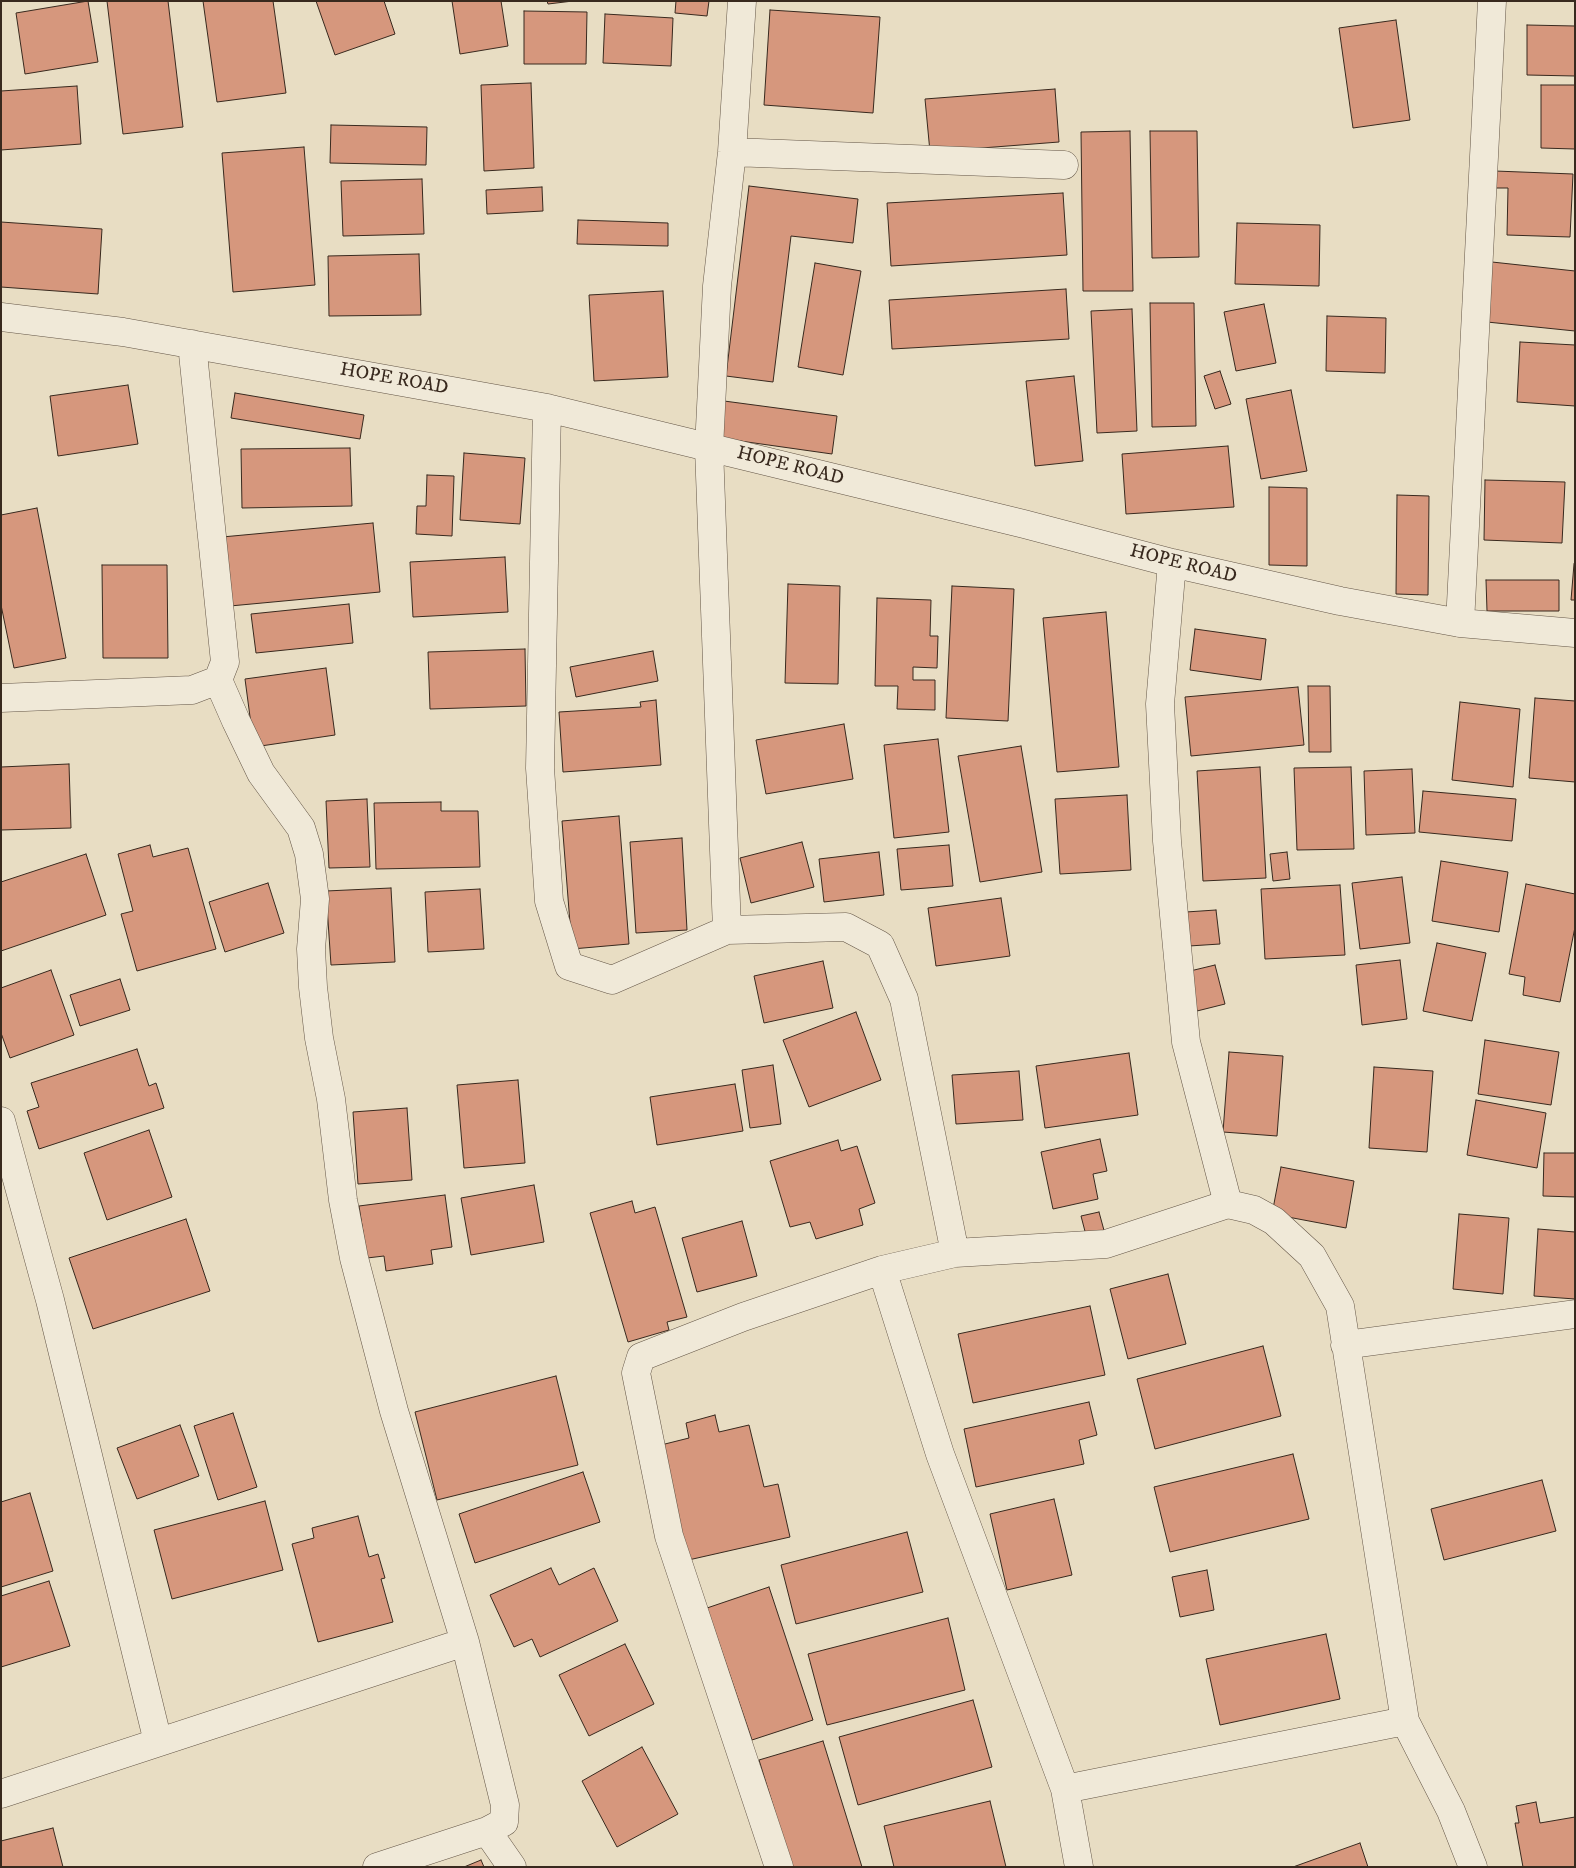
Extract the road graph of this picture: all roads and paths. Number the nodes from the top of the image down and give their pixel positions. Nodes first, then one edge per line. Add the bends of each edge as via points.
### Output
1 (742, 1) edge
2 (1492, 1) edge
3 (732, 152) junction
4 (1064, 165) dead end
5 (1, 317) edge
6 (192, 344) junction
7 (546, 408) junction
8 (709, 448) junction
9 (1172, 564) junction
10 (1460, 623) junction
11 (1575, 633) edge
12 (218, 680) junction
13 (1, 698) edge
14 (727, 930) junction
15 (1, 1121) edge
16 (1228, 1204) junction
17 (954, 1253) junction
18 (882, 1270) junction
19 (1575, 1314) edge
20 (1345, 1345) junction
21 (465, 1642) junction
22 (1405, 1721) junction
23 (158, 1742) junction
24 (1065, 1790) junction
25 (1, 1794) edge
26 (487, 1831) junction
27 (377, 1867) edge
28 (512, 1867) edge
29 (779, 1867) edge
30 (1078, 1867) edge
31 (1473, 1867) edge

1 - 3 street
2 - 10 street
3 - 4 street
3 - 8 street via 717,286
5 - 6 street, HOPE ROAD
6 - 7 street, HOPE ROAD
6 - 12 street via 225,662
7 - 8 street, HOPE ROAD
7 - 14 street via 540,768 550,901 569,966 612,980
8 - 9 street, HOPE ROAD via 1024,524
8 - 14 street
9 - 10 street, HOPE ROAD via 1340,601
9 - 16 street via 1160,704 1167,842 1186,1042
10 - 11 street, HOPE ROAD
12 - 13 street via 192,690
12 - 21 street via 261,773 301,828 309,854 315,899 311,949 314,996 354,1258 394,1411
14 - 17 street via 846,927 880,945 904,999
15 - 23 street via 50,1300
16 - 17 street via 1106,1244
16 - 20 street via 1254,1210 1274,1221 1312,1256 1340,1306
17 - 18 street
18 - 24 street via 940,1454
18 - 29 street via 743,1317 641,1357 636,1373 669,1536
19 - 20 street
20 - 22 street
21 - 23 street
21 - 26 street via 505,1805 504,1822
22 - 24 street
22 - 31 street via 1451,1811
23 - 25 street
24 - 30 street
26 - 27 street
26 - 28 street

